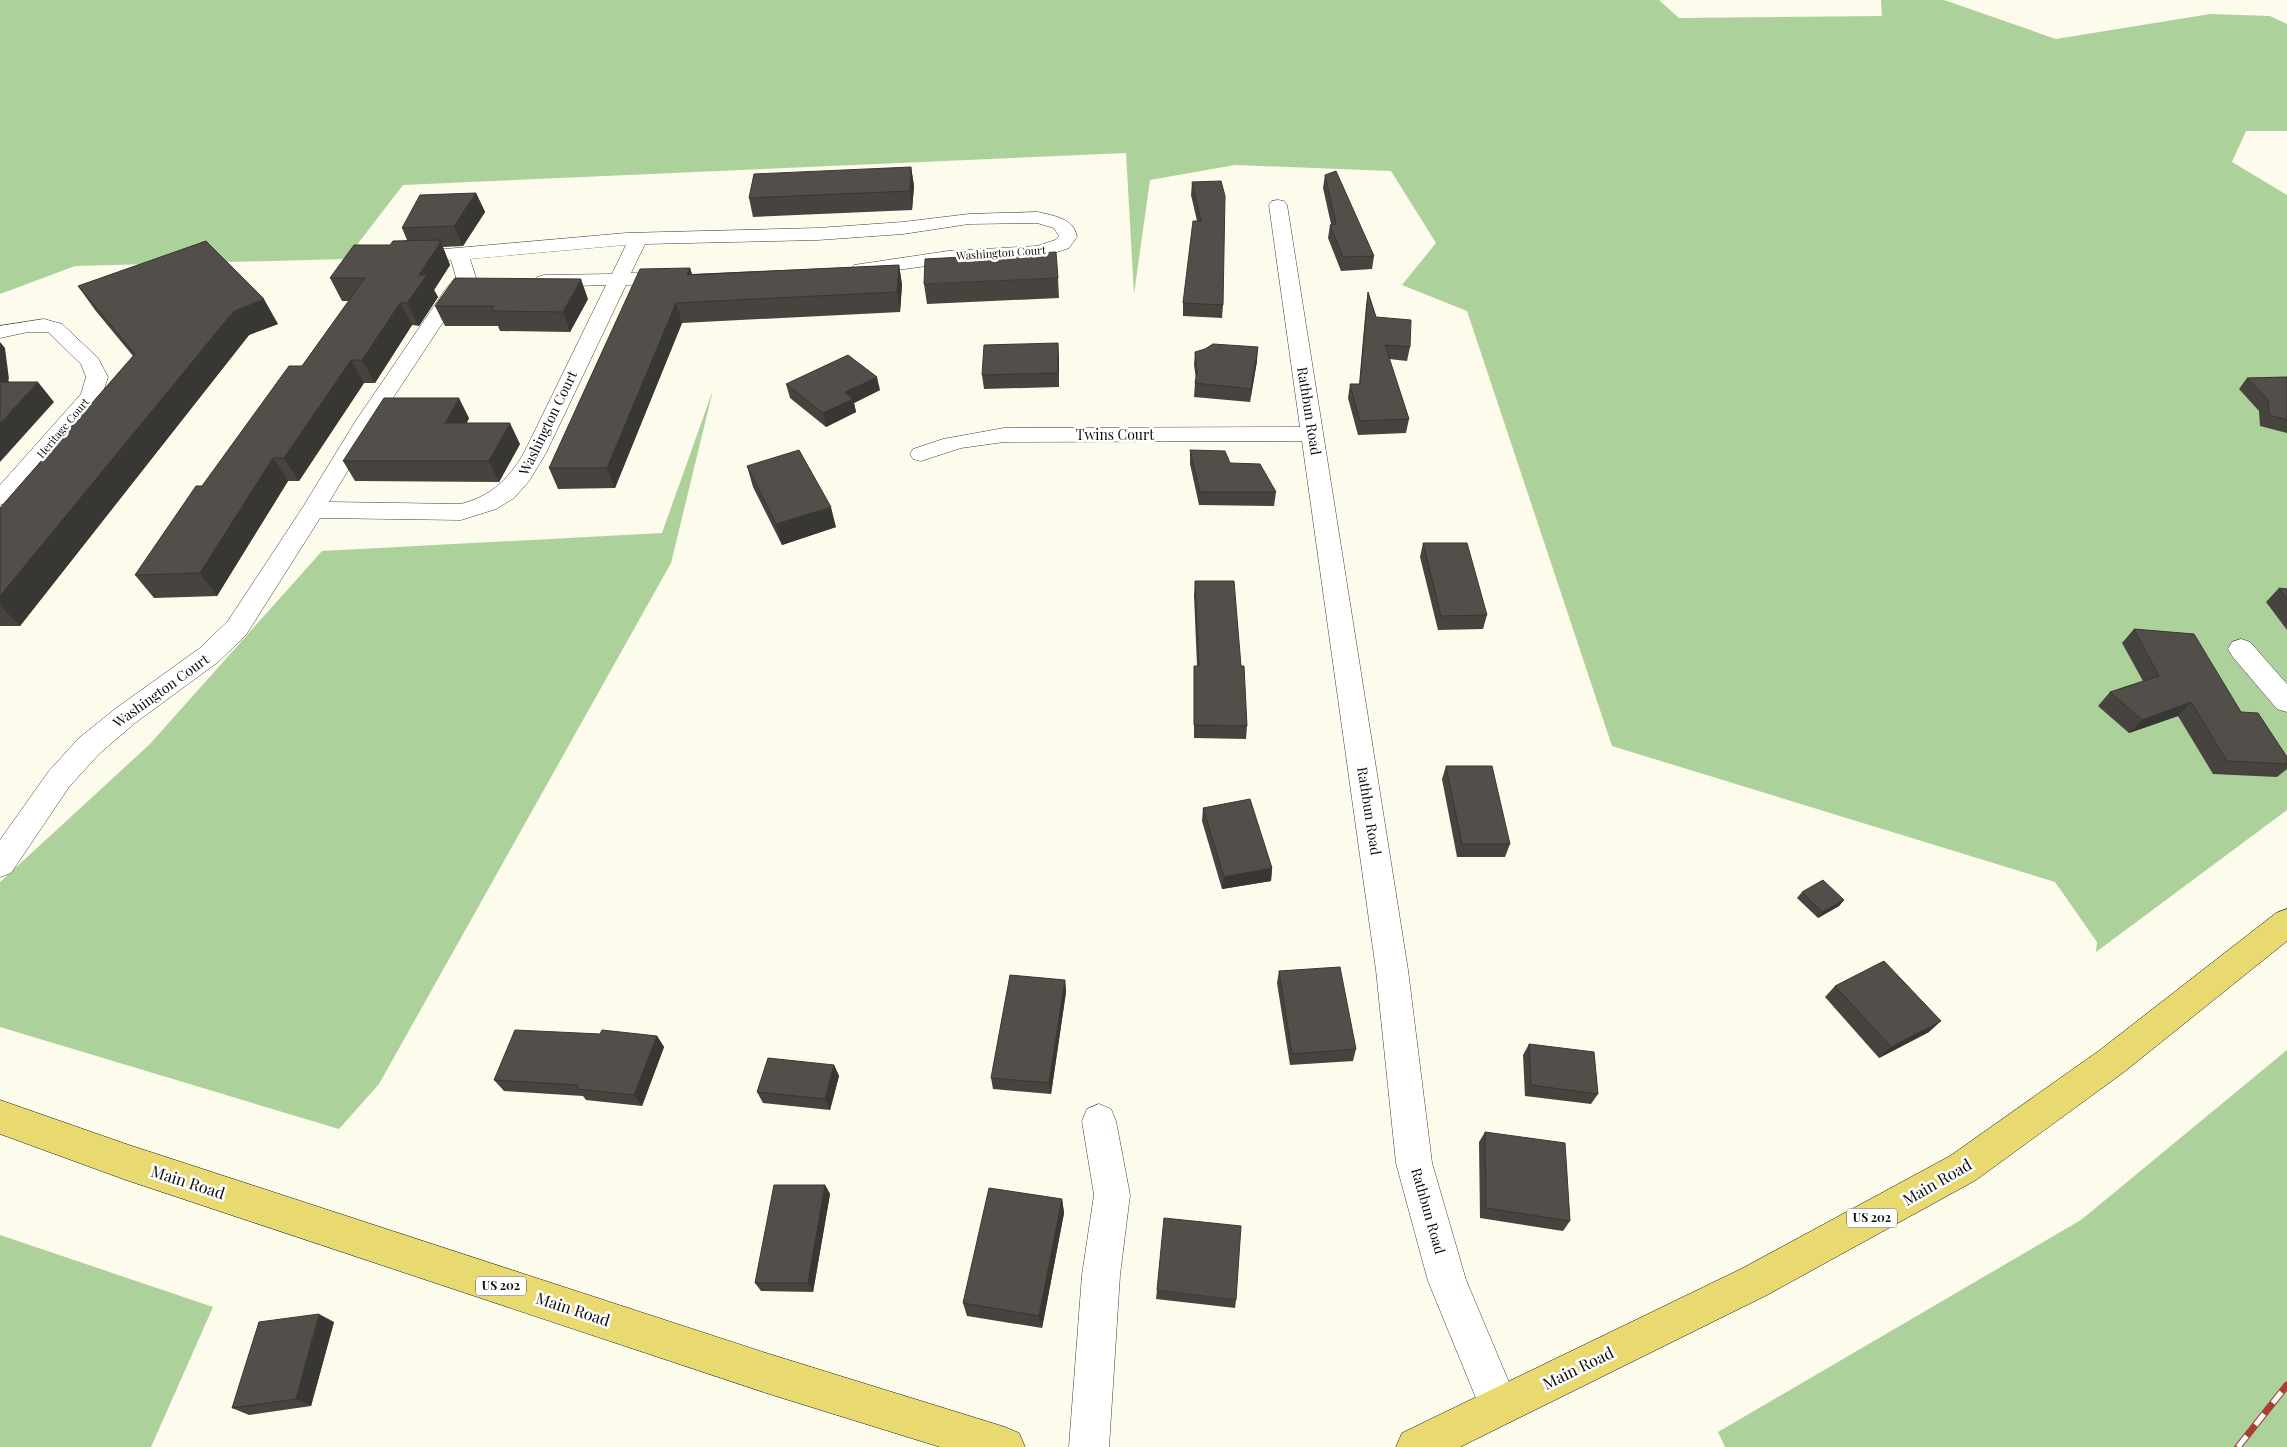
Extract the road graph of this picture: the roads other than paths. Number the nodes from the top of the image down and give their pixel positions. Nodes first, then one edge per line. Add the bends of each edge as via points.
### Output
1 (1278, 205) dead end
2 (917, 226) junction
3 (638, 239) junction
4 (458, 254) junction
5 (420, 255) edge
6 (919, 262) junction
7 (845, 270) edge
8 (688, 277) edge
9 (619, 280) junction
10 (525, 281) edge
11 (462, 282) junction
12 (488, 282) edge
13 (0, 332) edge
14 (1312, 434) junction
15 (921, 454) dead end
16 (0, 497) edge
17 (313, 510) junction
18 (2241, 649) dead end
19 (2287, 702) edge
20 (0, 864) edge
21 (2287, 923) edge
22 (0, 1117) edge
23 (1099, 1122) dead end
24 (1499, 1406) junction
25 (1005, 1447) edge
26 (1089, 1447) edge
27 (1416, 1447) edge

1 - 14 street, Rathbun Road
2 - 3 street, Washington Court via 818,234
2 - 6 street
2 - 6 street, Washington Court via 969,219 1038,217 1061,224 1068,237 1062,244 1039,252 948,257
3 - 4 street, Washington Court
3 - 9 street, Washington Court
4 - 5 street, Washington Court
4 - 11 street via 466,278
6 - 7 street, Washington Court
8 - 9 street
9 - 10 street
9 - 17 street, Washington Court via 535,453 511,490 488,503 461,512
11 - 12 street
11 - 17 street, Washington Court via 366,422
13 - 16 street, Heritage Court via 28,326 55,328 91,362 97,377 91,395 71,420
14 - 15 street, Twins Court via 1004,436 973,438
14 - 24 street, Rathbun Road via 1392,970 1414,1163 1447,1281
17 - 20 street, Washington Court via 237,628 192,668 89,746 59,779
18 - 19 street
21 - 24 main road, Main Road / US 202 via 2112,1061 1963,1168 1754,1282
22 - 25 main road, Main Road / US 202 via 126,1162 738,1364
23 - 26 street via 1112,1195 1101,1275
24 - 27 main road, Main Road / US 202

